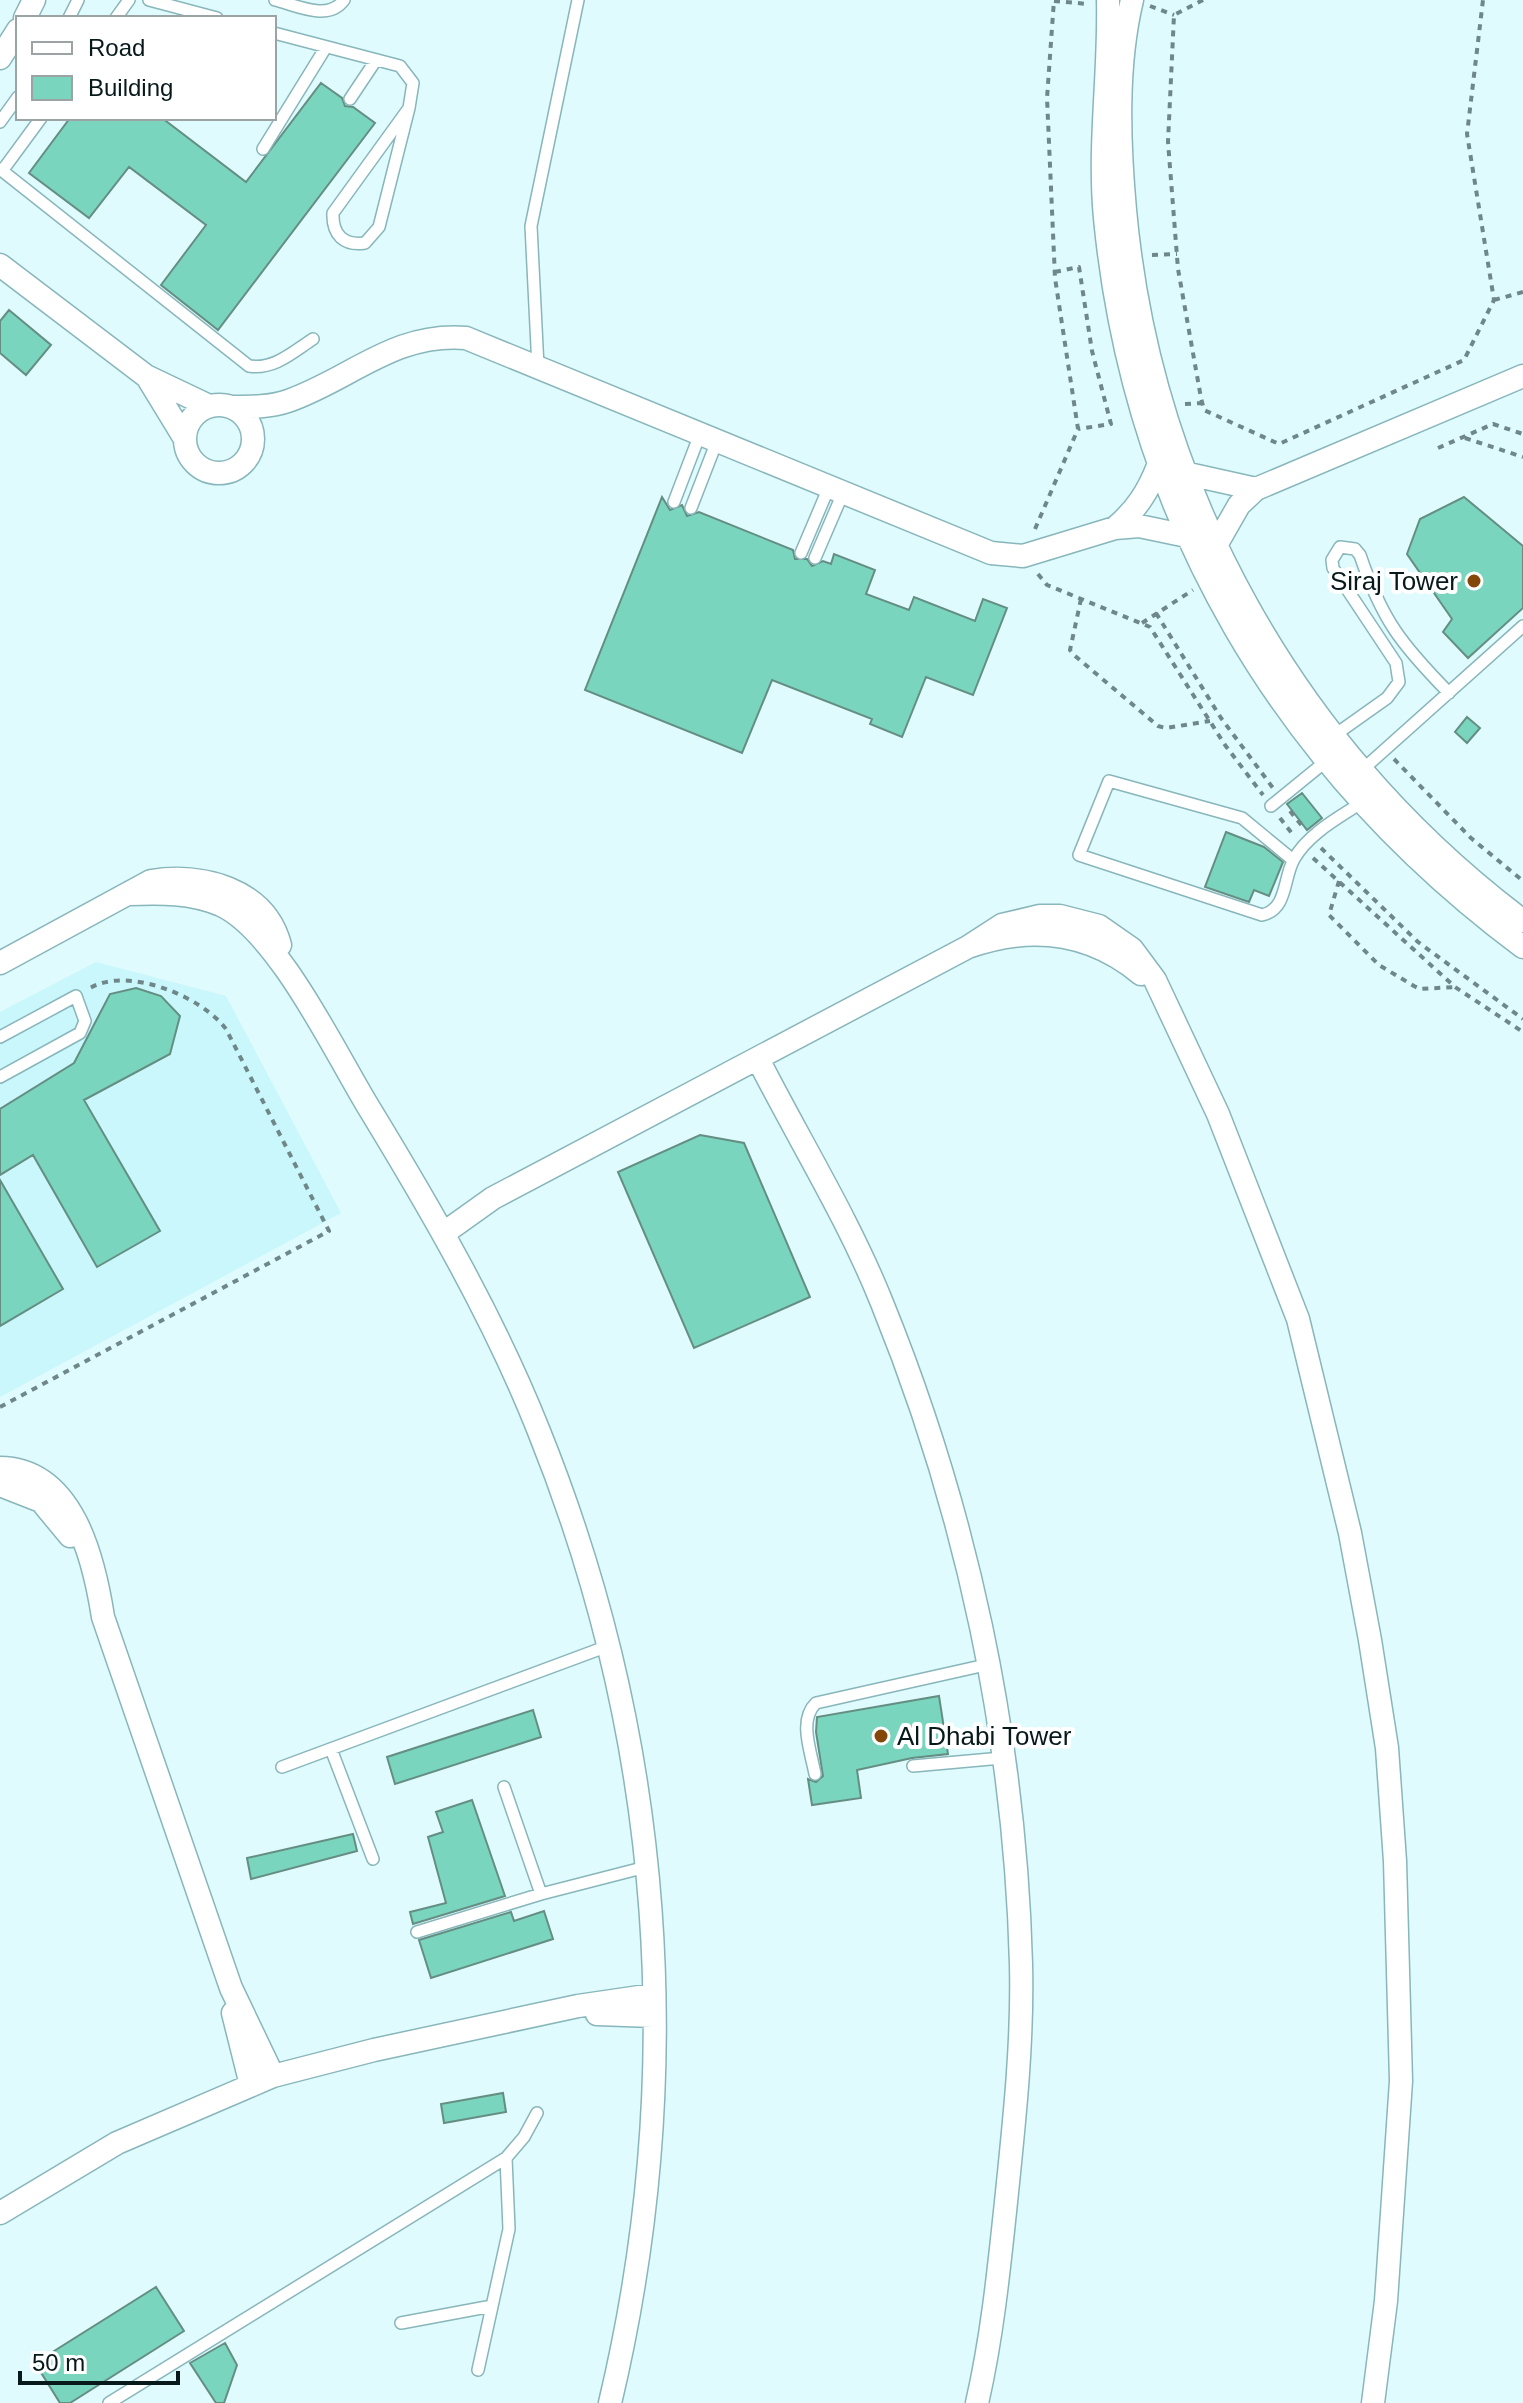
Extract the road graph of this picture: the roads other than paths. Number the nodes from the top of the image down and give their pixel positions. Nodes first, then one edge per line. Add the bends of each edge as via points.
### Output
1 (149, 0) edge
2 (275, 0) edge
3 (344, 0) edge
4 (578, 0) edge
5 (1140, 2) edge
6 (1108, 3) edge
7 (209, 16) edge
8 (16, 33) edge
9 (276, 34) edge
10 (326, 47) junction
11 (0, 58) edge
12 (376, 60) junction
13 (350, 99) dead end
14 (16, 100) edge
15 (409, 108) junction
16 (39, 120) edge
17 (0, 122) edge
18 (263, 149) dead end
19 (1, 170) edge
20 (0, 265) edge
21 (313, 339) dead end
22 (538, 367) junction
23 (146, 376) junction
24 (1523, 376) edge
25 (288, 401) junction
26 (209, 406) junction
27 (233, 407) junction
28 (709, 438) junction
29 (185, 439) junction
30 (251, 449) junction
31 (1158, 466) junction
32 (1184, 473) junction
33 (1256, 489) junction
34 (836, 490) junction
35 (674, 502) dead end
36 (691, 508) dead end
37 (1115, 528) junction
38 (1187, 536) junction
39 (1215, 547) junction
40 (801, 553) dead end
41 (815, 558) dead end
42 (1523, 626) edge
43 (1449, 693) junction
44 (1332, 737) junction
45 (1325, 762) junction
46 (1361, 771) junction
47 (1361, 803) junction
48 (1271, 806) road end
49 (1293, 860) junction
50 (1523, 921) edge
51 (1523, 947) edge
52 (0, 963) edge
53 (0, 1037) edge
54 (758, 1059) junction
55 (0, 1077) edge
56 (440, 1225) junction
57 (0, 1468) edge
58 (0, 1485) edge
59 (103, 1617) junction
60 (609, 1646) junction
61 (990, 1664) junction
62 (331, 1749) junction
63 (1002, 1758) junction
64 (913, 1766) dead end
65 (282, 1767) dead end
66 (815, 1774) dead end
67 (504, 1787) dead end
68 (373, 1859) dead end
69 (646, 1867) junction
70 (541, 1894) junction
71 (417, 1932) dead end
72 (231, 1988) junction
73 (653, 2005) junction
74 (273, 2076) junction
75 (251, 2085) junction
76 (537, 2113) dead end
77 (506, 2158) junction
78 (1, 2210) edge
79 (492, 2306) junction
80 (401, 2323) dead end
81 (478, 2370) dead end
82 (109, 2403) edge
83 (610, 2403) edge
84 (977, 2403) edge
85 (1373, 2403) edge

1 - 7 lane
2 - 3 lane via 324,12
4 - 22 lane via 531,226
5 - 32 street via 1127,22 1121,112 1129,256 1142,332
6 - 31 street via 1102,132 1105,217 1116,301
8 - 11 street
9 - 10 lane
10 - 12 lane
10 - 18 lane
12 - 13 lane
12 - 15 lane via 409,73
14 - 17 lane
15 - 15 lane via 379,227 365,243 344,241 336,234 333,213
16 - 19 lane
19 - 21 lane via 249,366 274,364
20 - 23 street
22 - 25 street via 466,338 440,336 403,345
22 - 28 street
23 - 26 street
23 - 29 street
24 - 33 street
25 - 27 street
25 - 30 street
26 - 27 street
26 - 29 street via 192,419
27 - 30 street via 251,429
28 - 34 street
28 - 35 lane
28 - 36 lane
29 - 30 street via 191,459 219,473 239,466
31 - 37 street via 1142,501
31 - 38 street
32 - 33 street
32 - 39 street
33 - 39 street via 1239,505
34 - 37 street via 991,553 1023,556
34 - 40 lane
34 - 41 lane
37 - 38 street via 1139,526
38 - 45 street via 1254,663
39 - 44 street via 1268,646
42 - 43 lane
43 - 44 lane via 1385,619 1360,555 1340,547 1333,568 1396,663 1399,682 1387,698
43 - 46 lane
44 - 46 street
45 - 47 street
45 - 48 lane
46 - 50 street via 1433,847
47 - 49 lane via 1321,830
47 - 51 street via 1440,882
49 - 49 lane via 1281,901 1262,915 1079,855 1109,781 1242,818
52 - 56 street via 128,894 193,896 222,906 249,923 287,972
53 - 55 lane via 76,996 85,1021 80,1033
54 - 56 street
54 - 61 street via 881,1301 938,1464
54 - 85 street via 968,947 1021,933 1075,938 1124,960 1163,999 1218,1114 1298,1319 1350,1533 1387,1748 1401,2081 1386,2301
56 - 60 street via 536,1425 580,1544
57 - 59 street via 31,1474 65,1501
58 - 59 street via 41,1501 64,1524
59 - 72 street
60 - 62 lane
60 - 69 street via 629,1738
61 - 63 street
61 - 66 lane via 816,1703 806,1724
62 - 65 lane
62 - 68 lane
63 - 64 lane
63 - 84 street via 1021,1967 1018,2048 1002,2234
67 - 70 lane
69 - 70 lane
69 - 73 street
70 - 71 lane
72 - 74 street
72 - 75 street
73 - 74 street via 597,2014 568,2009
73 - 83 street via 650,2181 627,2332
74 - 75 street
75 - 78 street via 117,2143
76 - 77 lane
77 - 79 lane via 509,2229
77 - 82 lane
79 - 80 lane
79 - 81 lane

